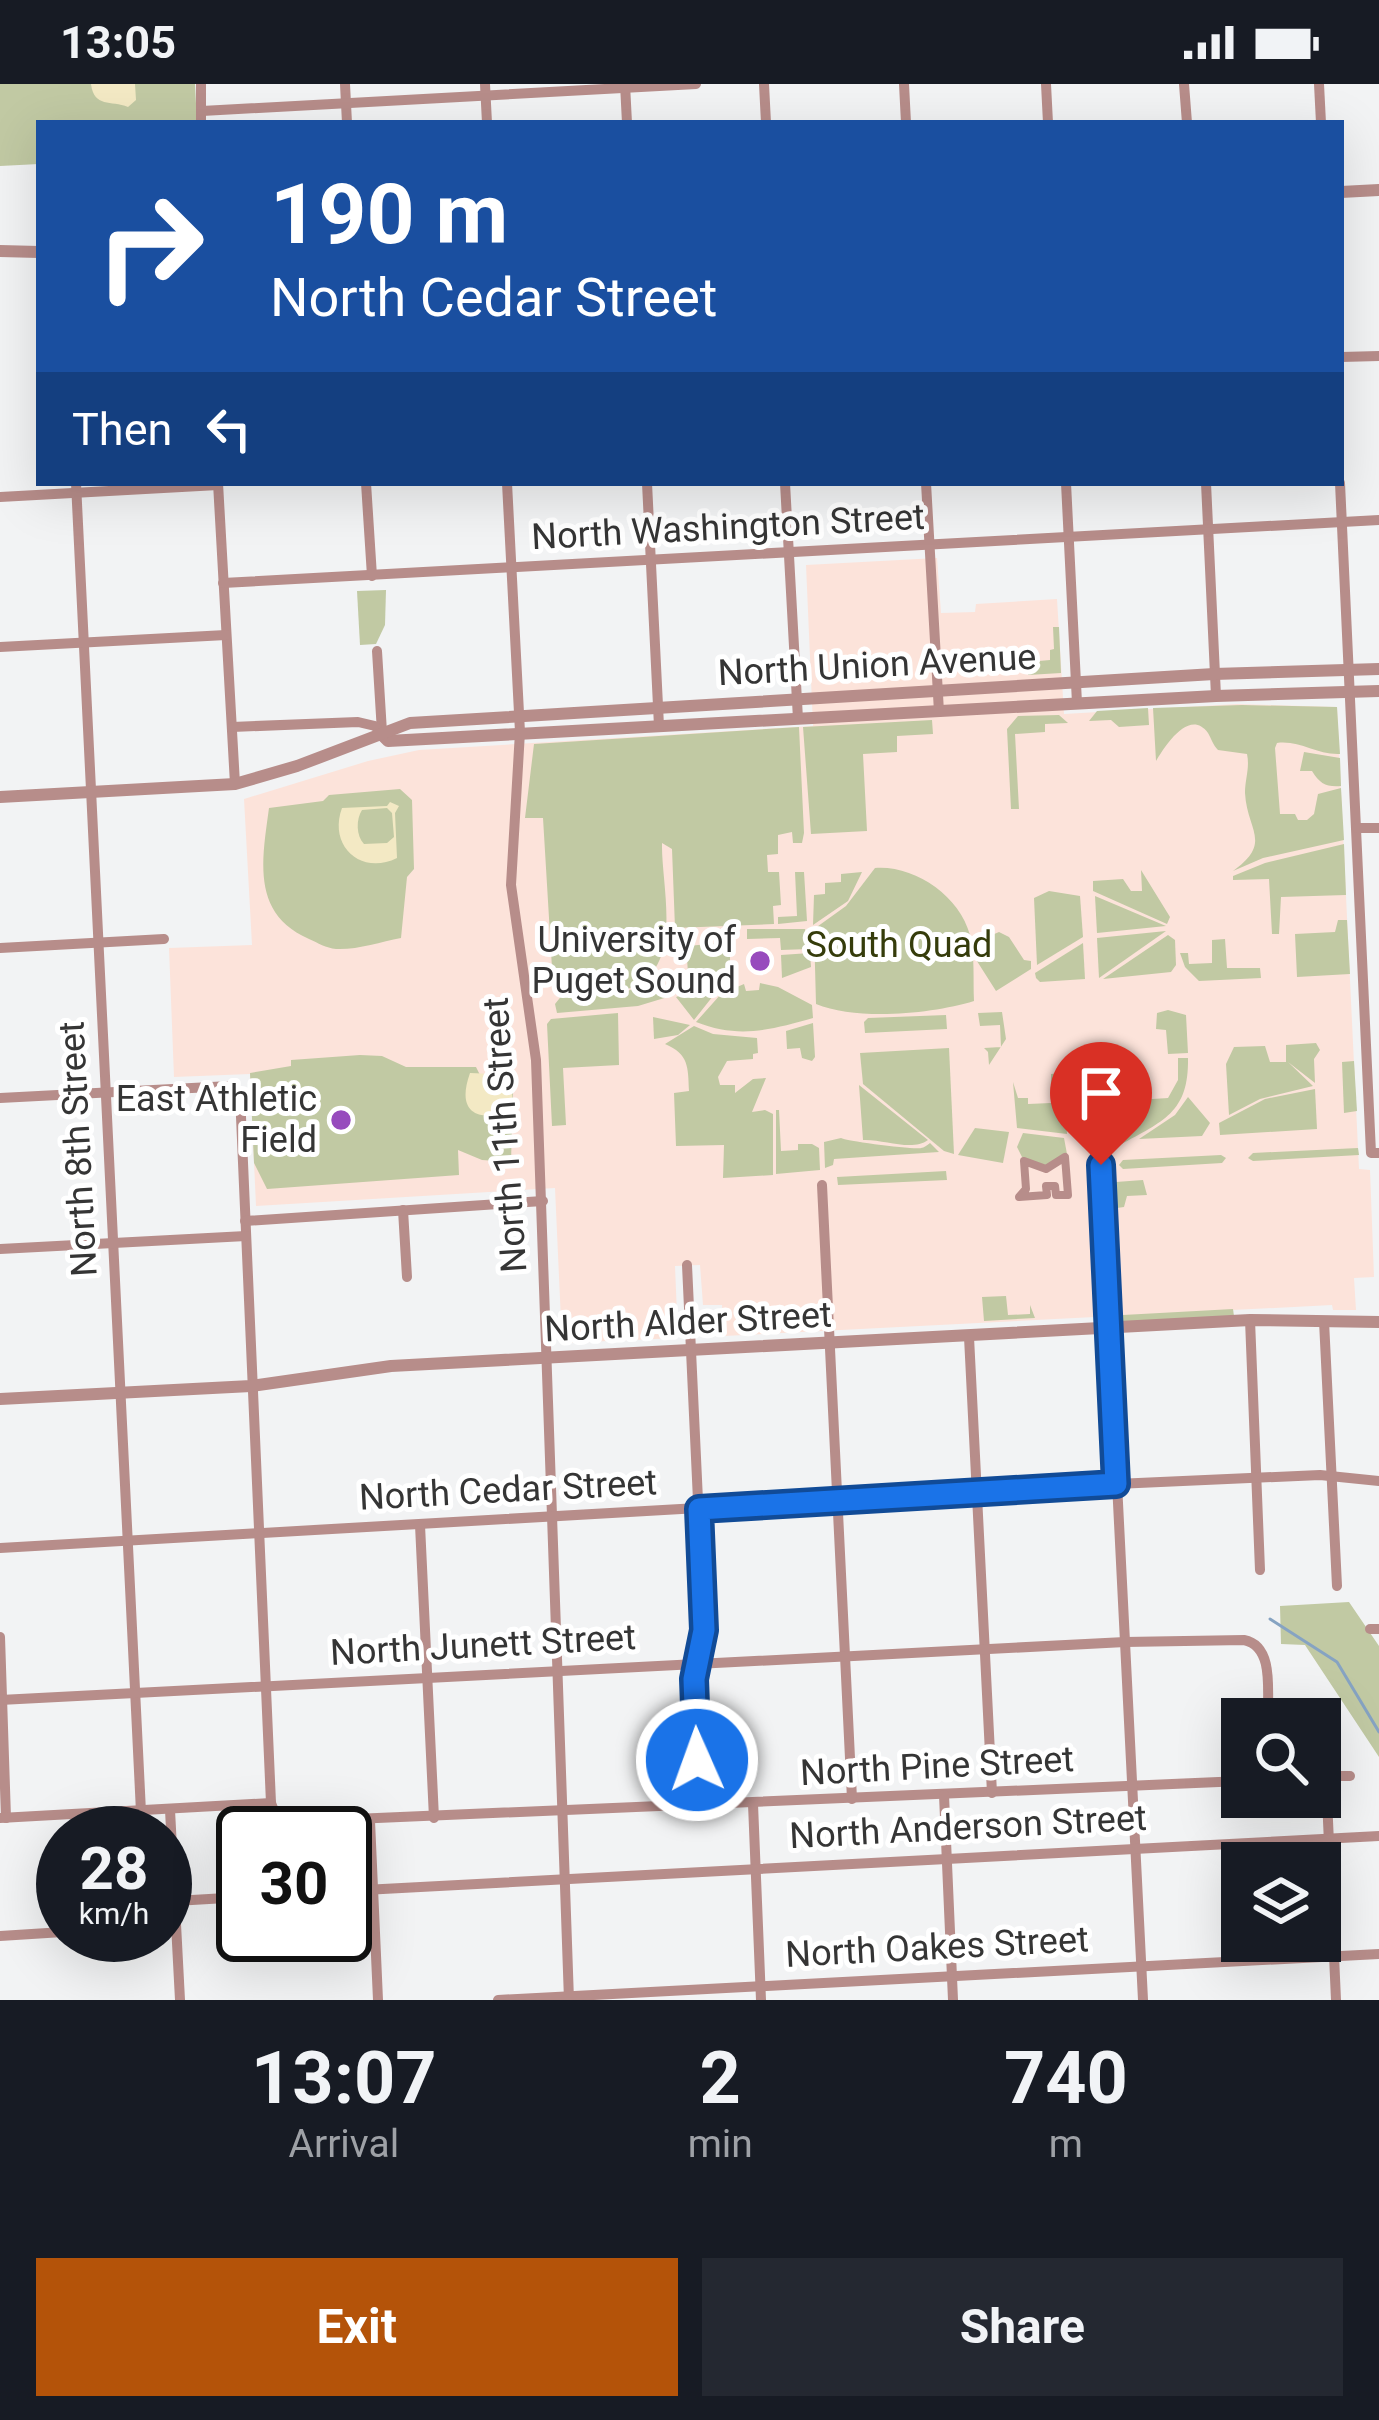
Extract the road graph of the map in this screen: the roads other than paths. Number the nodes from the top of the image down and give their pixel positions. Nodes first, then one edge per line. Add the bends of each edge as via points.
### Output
1 (201, 84) edge
2 (345, 84) edge
3 (696, 84) edge
4 (764, 84) edge
5 (904, 84) edge
6 (1046, 84) edge
7 (1184, 84) edge
8 (1319, 84) edge
9 (625, 86) edge
10 (485, 90) edge
11 (346, 103) junction
12 (201, 117) edge
13 (347, 120) edge
14 (487, 120) edge
15 (627, 120) edge
16 (766, 120) edge
17 (906, 120) edge
18 (1048, 120) edge
19 (1186, 120) edge
20 (1321, 120) edge
21 (1379, 190) edge
22 (1344, 192) edge
23 (0, 251) edge
24 (36, 252) edge
25 (1379, 356) edge
26 (1344, 357) edge
27 (147, 486) edge
28 (218, 486) edge
29 (367, 486) edge
30 (507, 486) edge
31 (647, 486) edge
32 (785, 486) edge
33 (926, 486) edge
34 (1066, 486) edge
35 (1206, 486) edge
36 (1340, 486) edge
37 (76, 488) edge
38 (0, 497) edge
39 (1379, 520) edge
40 (1342, 521) junction
41 (1208, 531) junction
42 (1068, 538) junction
43 (929, 546) junction
44 (789, 554) junction
45 (651, 562) junction
46 (512, 568) junction
47 (372, 576) junction
48 (224, 583) junction
49 (226, 635) junction
50 (83, 642) junction
51 (0, 647) edge
52 (377, 651) dead end
53 (1379, 669) edge
54 (1349, 670) junction
55 (1214, 674) junction
56 (1076, 683) junction
57 (937, 691) junction
58 (1379, 692) edge
59 (1349, 693) junction
60 (1216, 696) junction
61 (797, 700) junction
62 (1077, 704) junction
63 (657, 707) junction
64 (938, 712) junction
65 (519, 714) junction
66 (798, 718) junction
67 (658, 726) junction
68 (232, 727) junction
69 (520, 732) junction
70 (382, 735) junction
71 (235, 784) junction
72 (90, 791) junction
73 (0, 797) edge
74 (1358, 828) junction
75 (1379, 828) edge
76 (164, 939) dead end
77 (97, 943) junction
78 (0, 948) edge
79 (1379, 988) edge
80 (1364, 989) junction
81 (105, 1093) junction
82 (0, 1098) edge
83 (1375, 1153) edge
84 (1065, 1157) joint
85 (1101, 1165) dead end
86 (822, 1185) dead end
87 (543, 1201) junction
88 (403, 1210) junction
89 (245, 1221) junction
90 (246, 1236) junction
91 (112, 1243) junction
92 (0, 1249) edge
93 (687, 1264) dead end
94 (407, 1277) dead end
95 (1250, 1321) junction
96 (1324, 1322) junction
97 (1379, 1322) edge
98 (1109, 1330) junction
99 (969, 1337) junction
100 (830, 1345) junction
101 (692, 1350) junction
102 (548, 1358) junction
103 (251, 1386) junction
104 (120, 1394) junction
105 (0, 1399) edge
106 (1256, 1478) junction
107 (1333, 1479) junction
108 (1379, 1480) edge
109 (1116, 1484) junction
110 (976, 1491) junction
111 (838, 1499) junction
112 (699, 1509) junction
113 (553, 1517) junction
114 (420, 1525) junction
115 (257, 1534) junction
116 (128, 1541) junction
117 (0, 1548) edge
118 (1260, 1570) dead end
119 (1337, 1586) dead end
120 (0, 1637) edge
121 (1125, 1642) junction
122 (985, 1650) junction
123 (845, 1657) junction
124 (700, 1664) junction
125 (559, 1671) junction
126 (427, 1678) junction
127 (267, 1686) junction
128 (135, 1693) junction
129 (1267, 1698) edge
130 (2, 1700) edge
131 (1341, 1776) edge
132 (1350, 1776) dead end
133 (1221, 1781) edge
134 (1132, 1787) junction
135 (992, 1793) junction
136 (944, 1796) junction
137 (852, 1799) junction
138 (271, 1803) junction
139 (753, 1804) junction
140 (141, 1806) edge
141 (273, 1806) edge
142 (698, 1806) junction
143 (192, 1808) edge
144 (561, 1812) junction
145 (36, 1817) edge
146 (3, 1818) edge
147 (434, 1818) junction
148 (1327, 1818) edge
149 (372, 1821) edge
150 (1379, 1836) edge
151 (1329, 1839) junction
152 (1329, 1842) edge
153 (1136, 1849) junction
154 (946, 1858) junction
155 (372, 1866) edge
156 (755, 1869) junction
157 (564, 1879) junction
158 (373, 1889) junction
159 (36, 1934) edge
160 (0, 1936) edge
161 (1379, 1954) edge
162 (1341, 1956) edge
163 (175, 1962) edge
164 (1221, 1962) edge
165 (1334, 1962) edge
166 (1141, 1966) junction
167 (951, 1976) junction
168 (760, 1986) junction
169 (569, 1998) edge
170 (180, 2000) edge
171 (378, 2000) edge
172 (498, 2000) edge
173 (761, 2000) edge
174 (952, 2000) edge
175 (1143, 2000) edge
176 (1336, 2000) edge

1 - 12 street
2 - 11 street
3 - 9 street
4 - 16 street
5 - 17 street
6 - 18 street
7 - 19 street
8 - 20 street
9 - 10 street
9 - 15 street
10 - 11 street
10 - 14 street
11 - 12 street
11 - 13 street
21 - 22 street
23 - 24 street
25 - 26 street
27 - 37 street
28 - 48 street
29 - 47 street
30 - 46 street, North 11th Street
31 - 45 street
32 - 44 street
33 - 43 street
34 - 42 street
35 - 41 street
36 - 40 street
37 - 38 street
37 - 50 street, North 8th Street
39 - 40 street, North Washington Street
40 - 41 street, North Washington Street
40 - 54 street
41 - 42 street, North Washington Street
41 - 55 street
42 - 43 street, North Washington Street
42 - 56 street
43 - 44 street, North Washington Street
43 - 57 street
44 - 45 street, North Washington Street
44 - 61 street
45 - 46 street, North Washington Street
45 - 63 street
46 - 47 street, North Washington Street
46 - 65 street, North 11th Street
47 - 48 street, North Washington Street
48 - 49 street
49 - 50 street
49 - 68 street
50 - 51 street
50 - 72 street, North 8th Street
52 - 70 street
53 - 54 street, North Union Avenue
54 - 55 street, North Union Avenue
54 - 59 street
55 - 56 street, North Union Avenue
55 - 60 street
56 - 57 street, North Union Avenue
56 - 62 street
57 - 61 street, North Union Avenue
57 - 64 street
58 - 59 street, North Union Avenue
59 - 60 street, North Union Avenue
59 - 74 street
60 - 62 street, North Union Avenue
61 - 63 street, North Union Avenue
61 - 66 street
62 - 64 street, North Union Avenue
63 - 65 street, North Union Avenue
63 - 67 street
64 - 66 street, North Union Avenue
65 - 69 street, North 11th Street
65 - 70 street, North Union Avenue via 410,723
66 - 67 street, North Union Avenue
67 - 69 street, North Union Avenue
68 - 70 street, North Union Avenue via 358,722
68 - 71 street
69 - 70 street, North Union Avenue via 388,741
69 - 87 street, North 11th Street via 511,885 532,1019
70 - 71 street, North Union Avenue
71 - 72 street, North Union Avenue
72 - 73 street, North Union Avenue
72 - 77 street, North 8th Street
74 - 75 street
74 - 80 street
76 - 77 street
77 - 78 street
77 - 81 street, North 8th Street
79 - 80 street
80 - 83 street
81 - 82 street
81 - 89 street via 235,1087
81 - 91 street, North 8th Street
84 - 84 street via 1046,1168 1024,1161 1019,1198 1046,1195 1046,1186 1068,1196
85 - 98 street
86 - 100 street
87 - 88 street
87 - 102 street, North 11th Street
88 - 89 street
88 - 94 street
89 - 90 street
90 - 91 street
90 - 103 street
91 - 92 street
91 - 104 street, North 8th Street
93 - 101 street
95 - 96 street, North Alder Street
95 - 98 street, North Alder Street
95 - 106 street
96 - 97 street, North Alder Street
96 - 107 street
98 - 99 street, North Alder Street
98 - 109 street
99 - 100 street, North Alder Street
99 - 110 street
100 - 101 street, North Alder Street
100 - 111 street
101 - 102 street, North Alder Street
101 - 112 street
102 - 103 street, North Alder Street via 372,1368
102 - 113 street, North 11th Street
103 - 104 street, North Alder Street
103 - 115 street
104 - 105 street, North Alder Street
104 - 116 street, North 8th Street
106 - 107 street, North Cedar Street
106 - 109 street, North Cedar Street
106 - 118 street
107 - 108 street, North Cedar Street
107 - 119 street
109 - 110 street, North Cedar Street
109 - 121 street
110 - 111 street, North Cedar Street
110 - 122 street
111 - 112 street, North Cedar Street
111 - 123 street
112 - 113 street, North Cedar Street
112 - 124 street
113 - 114 street, North Cedar Street
113 - 125 street, North 11th Street
114 - 115 street, North Cedar Street
114 - 126 street
115 - 116 street, North Cedar Street
115 - 127 street
116 - 117 street, North Cedar Street
116 - 128 street, North 8th Street
120 - 130 street
121 - 122 street, North Junett Street
121 - 129 street, North Junett Street via 1256,1642
121 - 134 street
122 - 123 street, North Junett Street
122 - 135 street
123 - 124 street, North Junett Street
123 - 137 street
124 - 125 street, North Junett Street
124 - 142 street
125 - 126 street, North Junett Street
125 - 144 street, North 11th Street
126 - 127 street, North Junett Street
126 - 147 street
127 - 128 street, North Junett Street
127 - 138 street
128 - 130 street, North Junett Street
128 - 140 street, North 8th Street
130 - 146 street
131 - 132 street
133 - 134 street, North Pine Street
134 - 135 street, North Pine Street
134 - 153 street
135 - 136 street, North Pine Street
136 - 137 street, North Pine Street
136 - 154 street
137 - 139 street, North Pine Street
138 - 141 street, North Pine Street
138 - 143 street
139 - 142 street, North Pine Street
139 - 156 street
142 - 144 street, North Pine Street
144 - 147 street, North Pine Street
144 - 157 street, North 11th Street
145 - 146 street
147 - 149 street, North Pine Street
148 - 151 street
150 - 151 street, North Anderson Street
151 - 152 street
151 - 153 street, North Anderson Street
153 - 154 street, North Anderson Street
153 - 166 street
154 - 156 street, North Anderson Street
154 - 167 street
155 - 158 street
156 - 157 street, North Anderson Street
156 - 168 street
157 - 158 street, North Anderson Street
157 - 169 street, North 11th Street
158 - 171 street
159 - 160 street
161 - 162 street, North Oakes Street
163 - 170 street
164 - 166 street, North Oakes Street
165 - 176 street
166 - 167 street, North Oakes Street
166 - 175 street
167 - 168 street, North Oakes Street
167 - 174 street
168 - 169 street, North Oakes Street
168 - 173 street
169 - 172 street, North Oakes Street

